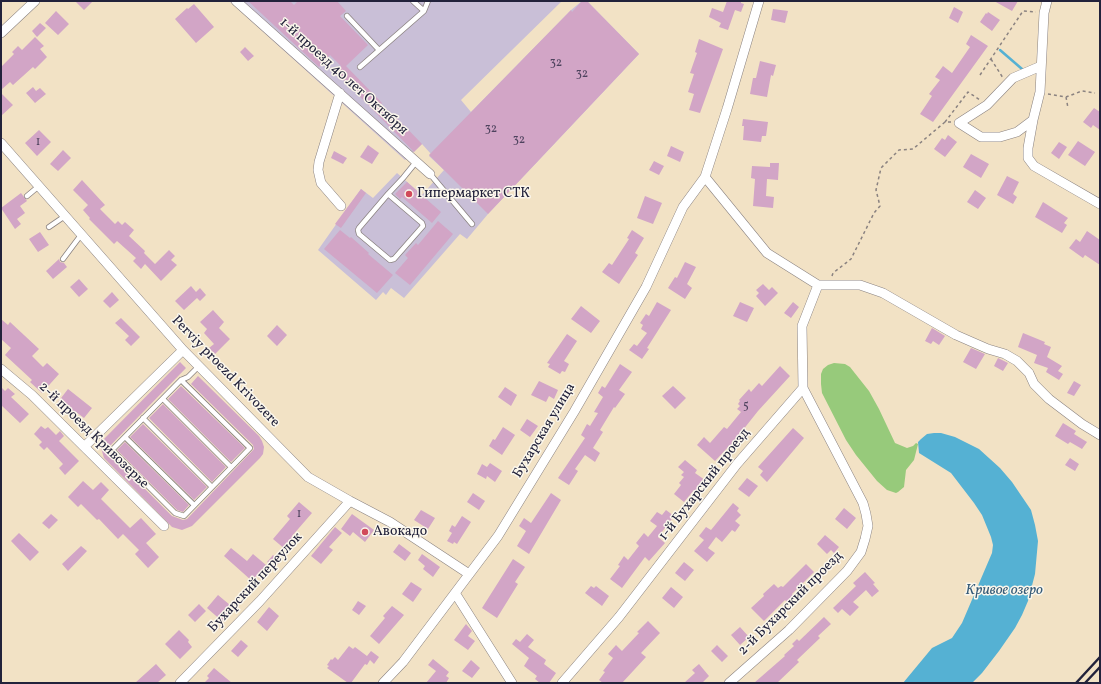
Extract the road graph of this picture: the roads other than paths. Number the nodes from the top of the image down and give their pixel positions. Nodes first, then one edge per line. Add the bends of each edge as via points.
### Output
1 (35, 1) edge
2 (236, 1) edge
3 (413, 1) edge
4 (428, 1) edge
5 (759, 1) edge
6 (1048, 1) edge
7 (424, 11) junction
8 (347, 16) dead end
9 (1, 32) edge
10 (379, 50) junction
11 (360, 66) dead end
12 (1041, 66) junction
13 (340, 93) junction
14 (1033, 120) junction
15 (1, 143) edge
16 (416, 162) junction
17 (430, 174) joint
18 (705, 177) junction
19 (39, 186) junction
20 (388, 194) junction
21 (27, 196) dead end
22 (1100, 204) edge
23 (341, 206) dead end
24 (65, 216) junction
25 (472, 224) dead end
26 (49, 227) dead end
27 (81, 235) junction
28 (63, 259) dead end
29 (818, 285) junction
30 (183, 350) junction
31 (199, 366) junction
32 (1, 369) edge
33 (181, 380) junction
34 (803, 388) junction
35 (163, 399) junction
36 (144, 418) junction
37 (1100, 435) edge
38 (125, 437) junction
39 (85, 446) junction
40 (231, 467) junction
41 (212, 486) junction
42 (350, 501) junction
43 (194, 506) junction
44 (164, 526) dead end
45 (470, 574) junction
46 (455, 593) junction
47 (180, 683) edge
48 (383, 683) edge
49 (512, 683) edge
50 (562, 683) edge
51 (730, 683) edge

1 - 9 street
2 - 13 street, 1-й проезд 40 лет Октября
3 - 7 lane
4 - 7 lane
5 - 18 street, Бухарская улица
6 - 12 street via 1044,13
7 - 10 lane
8 - 10 lane
10 - 11 lane
12 - 14 street via 1040,92
12 - 14 street via 1013,78 987,105 959,123 981,137 1000,137 1017,132
13 - 16 street, 1-й проезд 40 лет Октября
13 - 23 street via 318,170 321,183
14 - 22 street via 1028,158 1034,166
15 - 19 street, Perviy proezd Krivozere
16 - 17 street, 1-й проезд 40 лет Октября
16 - 20 lane
17 - 25 lane
18 - 29 street via 767,253
18 - 45 street, Бухарская улица via 683,207 646,287 574,412 498,536
19 - 21 lane
19 - 24 street, Perviy proezd Krivozere
20 - 20 lane via 358,230 359,234 390,260 394,259 423,226
24 - 26 lane
24 - 27 street, Perviy proezd Krivozere
27 - 28 lane
27 - 30 street, Perviy proezd Krivozere
29 - 34 street via 802,326
29 - 37 street via 860,285 883,293 956,335 1005,354 1029,373 1034,384 1049,399
30 - 31 street, Perviy proezd Krivozere
30 - 39 street
31 - 33 lane
31 - 42 street, Perviy proezd Krivozere via 308,477
32 - 39 street, 2-й проезд Кривозерье
33 - 35 lane
33 - 40 lane via 250,448
34 - 50 street, 1-й Бухарский проезд via 737,464 619,617
34 - 51 street, 2-й Бухарский проезд via 863,503 868,526 866,539 847,571 789,630
35 - 36 lane
35 - 40 lane
36 - 38 lane
36 - 41 lane
38 - 43 lane
38 - 43 lane via 112,450 175,513 184,516
39 - 44 street, 2-й проезд Кривозерье
40 - 41 lane
41 - 43 lane
42 - 45 street, Perviy proezd Krivozere via 402,529
42 - 47 street, Бухарский переулок via 260,601
45 - 46 street, Бухарская улица
46 - 48 street, Бухарская улица via 403,662
46 - 49 street

